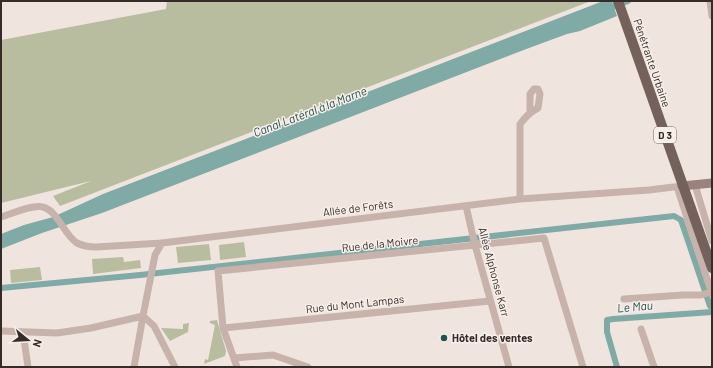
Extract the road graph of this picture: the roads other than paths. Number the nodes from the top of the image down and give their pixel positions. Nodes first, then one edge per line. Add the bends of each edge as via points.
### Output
1 (618, 1) edge
2 (710, 1) edge
3 (712, 16) edge
4 (530, 112) dead end
5 (712, 183) edge
6 (695, 185) junction
7 (679, 187) junction
8 (520, 199) junction
9 (466, 206) junction
10 (1, 217) edge
11 (712, 241) edge
12 (162, 243) junction
13 (475, 244) junction
14 (712, 268) edge
15 (711, 293) edge
16 (624, 299) dead end
17 (490, 301) junction
18 (143, 316) junction
19 (223, 328) junction
20 (641, 329) dead end
21 (1, 331) edge
22 (22, 332) junction
23 (234, 358) junction
24 (28, 367) edge
25 (134, 367) edge
26 (175, 367) edge
27 (237, 367) edge
28 (308, 367) edge
29 (508, 367) edge
30 (583, 367) edge
31 (654, 367) edge

1 - 14 main road, Pénétrante Urbaine / D 3, bridge
2 - 3 street
4 - 8 street via 520,124
5 - 6 main road
6 - 7 main road
6 - 11 street
7 - 8 street, Allée de Forêts
7 - 15 street
8 - 9 street, Allée de Forêts
9 - 12 street, Allée de Forêts
9 - 13 street, Allée Alphonse Karr
10 - 12 street, Allée de Forêts via 40,207 52,213 77,242 88,246
12 - 18 street via 155,255
13 - 17 street, Allée Alphonse Karr
13 - 19 street, Rue de la Moivre via 218,271
13 - 30 street, Rue de la Moivre via 544,238
15 - 16 street
17 - 19 street, Rue du Mont Lampas
17 - 29 street, Allée Alphonse Karr
18 - 22 street via 56,333
18 - 25 street
18 - 26 street via 154,326
19 - 23 street
20 - 31 street
21 - 22 street
22 - 24 street
23 - 27 street
23 - 28 street via 273,355

